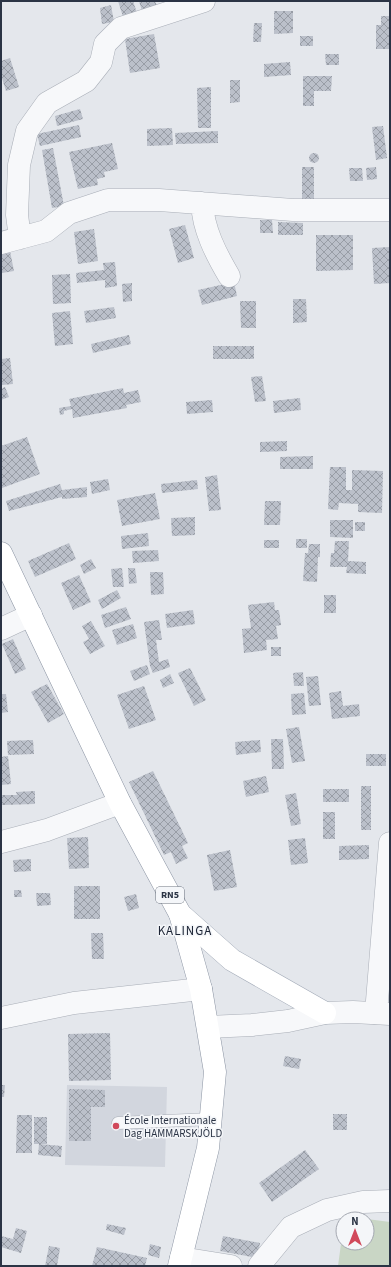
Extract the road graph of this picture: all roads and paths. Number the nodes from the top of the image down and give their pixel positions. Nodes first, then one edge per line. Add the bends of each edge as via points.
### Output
1 (204, 1) edge
2 (202, 203) junction
3 (390, 210) edge
4 (10, 240) edge
5 (228, 276) dead end
6 (1, 553) edge
7 (31, 615) junction
8 (1, 629) edge
9 (120, 803) junction
10 (1, 842) edge
11 (390, 843) edge
12 (180, 914) junction
13 (201, 989) junction
14 (325, 1013) junction
15 (383, 1013) edge
16 (1, 1018) edge
17 (208, 1027) junction
18 (211, 1120) junction
19 (118, 1123) dead end
20 (390, 1201) edge
21 (180, 1262) edge
22 (231, 1266) edge
23 (259, 1266) edge

1 - 4 street via 121,28 105,44 101,62 86,81 47,103 27,131 20,165 17,215
2 - 3 street via 293,210
2 - 4 street via 108,200 70,213 46,231
2 - 5 street via 203,218
6 - 7 main road, RN5
7 - 8 street
7 - 9 main road, RN5
9 - 10 street via 46,830
9 - 12 main road, RN5
11 - 15 street
12 - 13 main road, RN5
12 - 14 main road via 232,960
13 - 16 street via 74,1003
13 - 17 main road, RN5
14 - 15 street
14 - 17 street via 288,1021
17 - 18 main road, RN5 via 216,1072
18 - 19 lane
18 - 21 main road, RN5 via 208,1148
20 - 23 street via 363,1202 327,1210 290,1227
21 - 22 street

